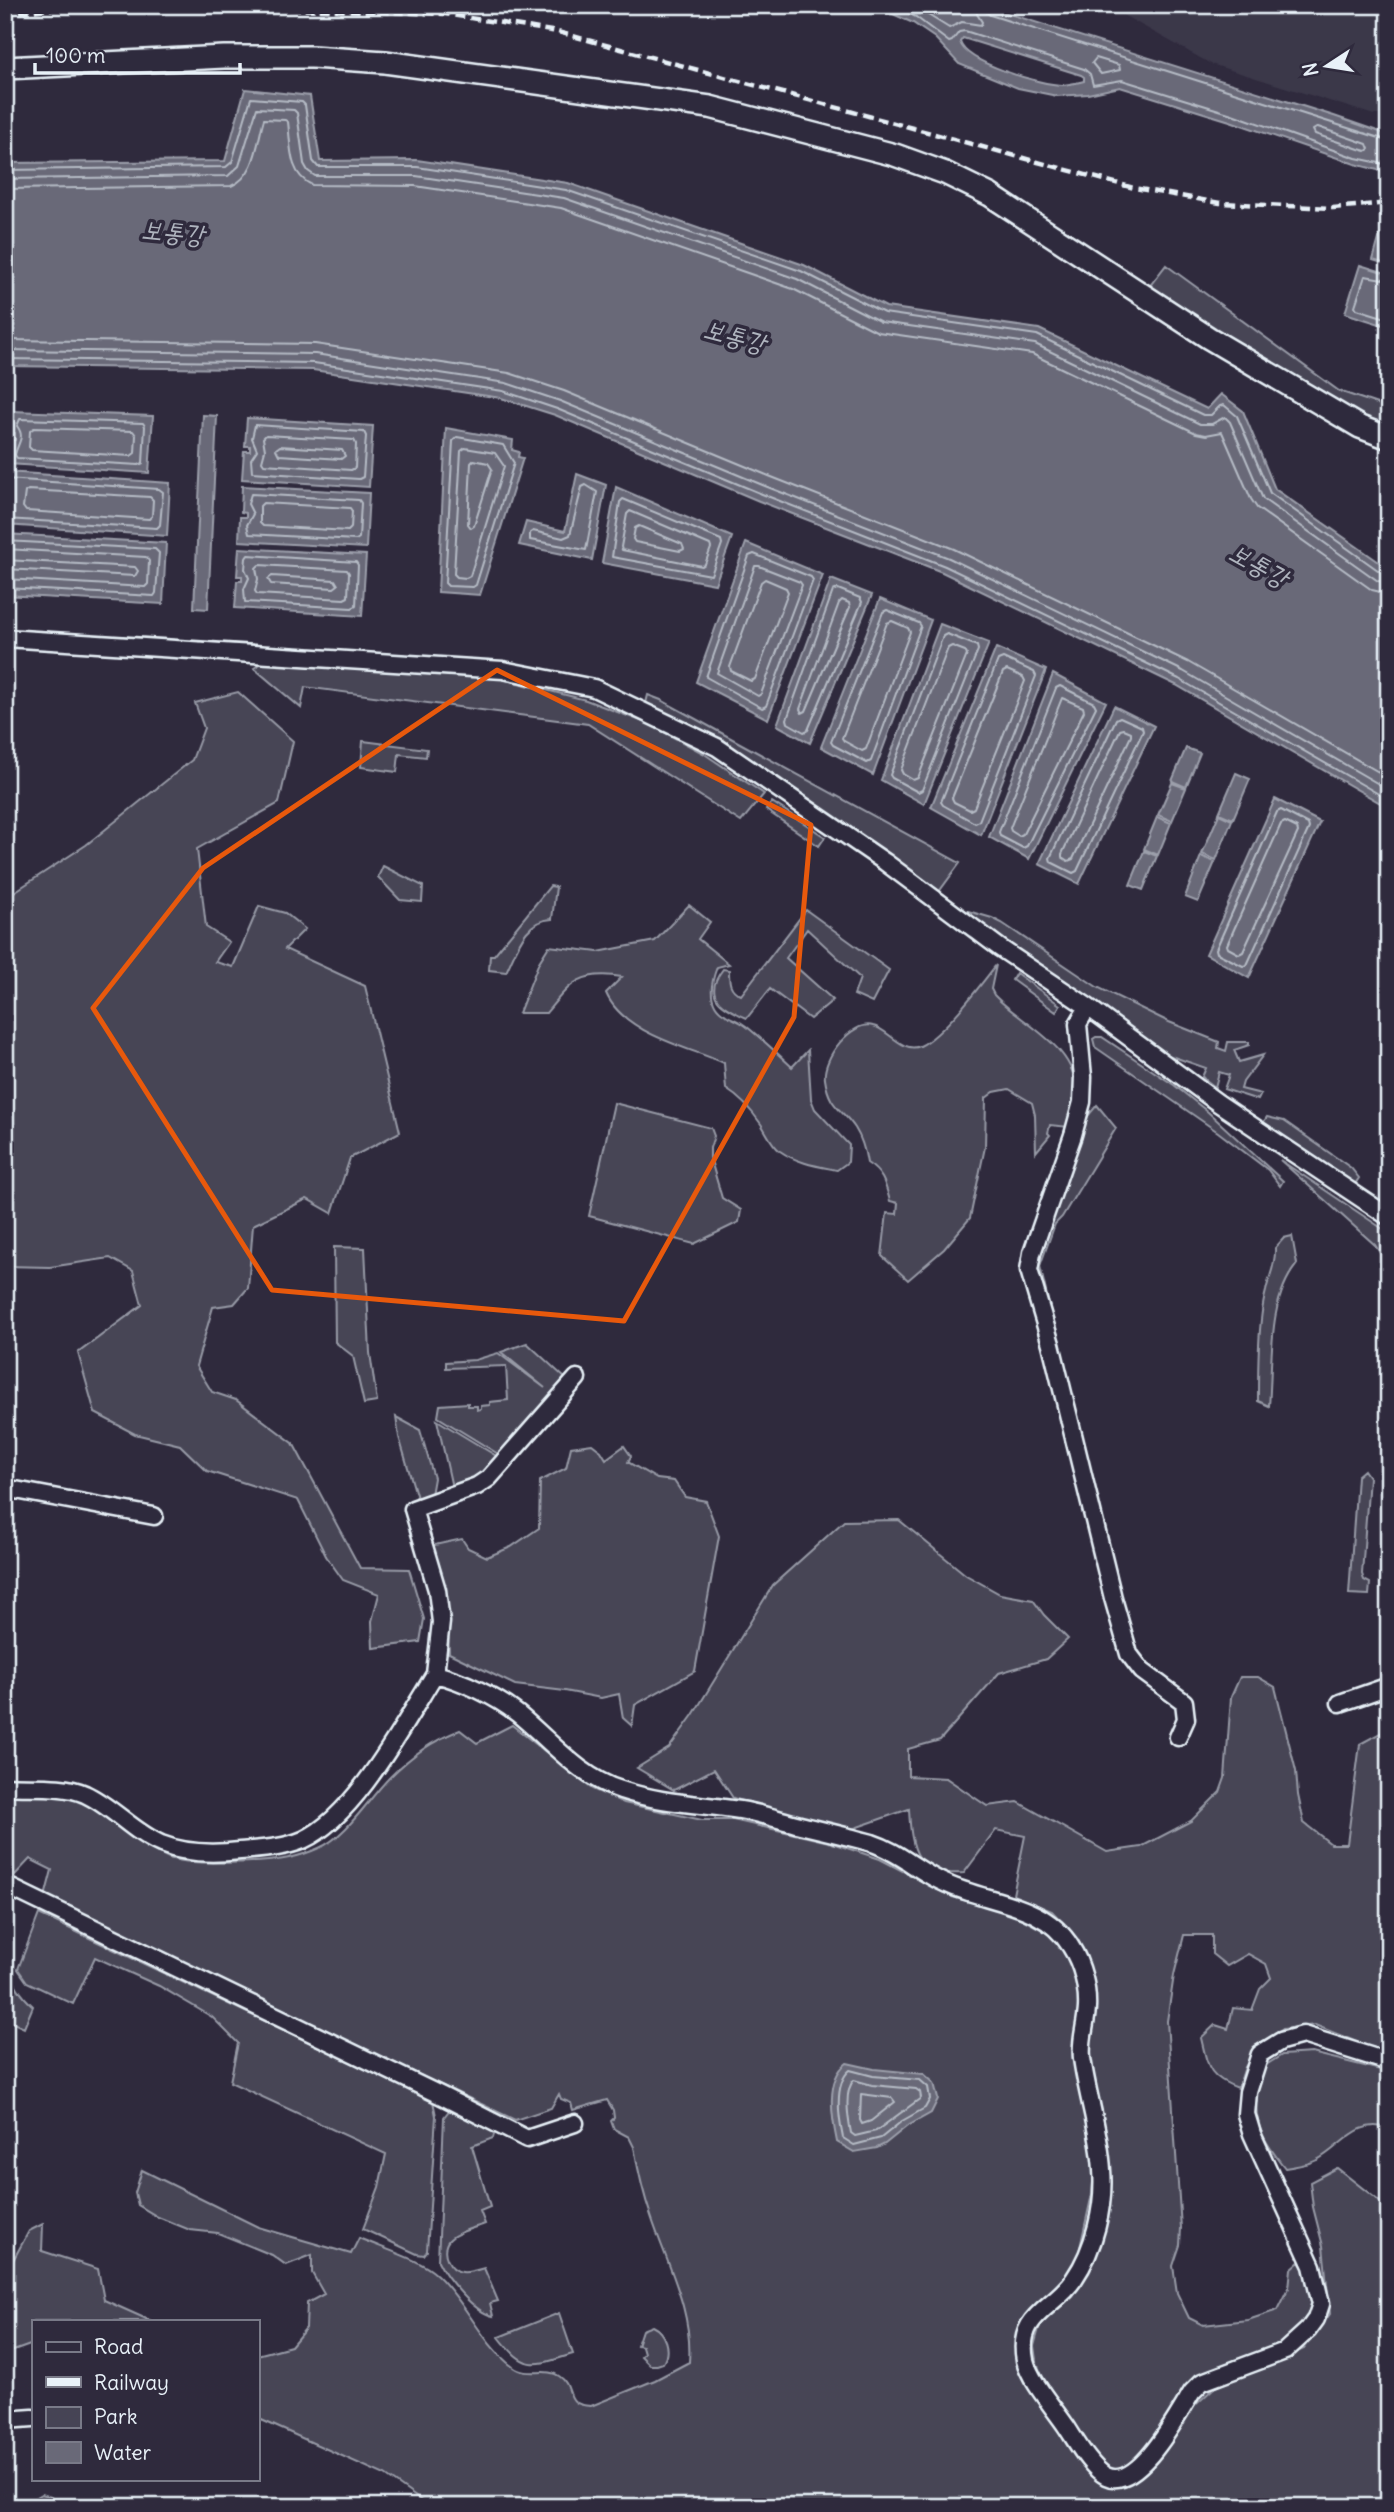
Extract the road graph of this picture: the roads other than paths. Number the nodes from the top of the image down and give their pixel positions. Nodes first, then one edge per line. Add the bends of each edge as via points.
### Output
1 (5, 68) edge
2 (1389, 438) edge
3 (5, 638) edge
4 (1088, 1007) junction
5 (1389, 1217) edge
6 (577, 1378) dead end
7 (5, 1488) edge
8 (154, 1516) dead end
9 (435, 1674) junction
10 (1389, 1686) edge
11 (1340, 1703) dead end
12 (1178, 1737) dead end
13 (5, 1786) edge
14 (5, 1885) edge
15 (1389, 2062) edge
16 (575, 2123) dead end
17 (32, 2418) edge
18 (5, 2420) edge

1 - 2 main road via 224,57 385,62 710,107 895,155 990,195 1209,338 1360,427
3 - 4 street via 503,670 594,688 717,747
4 - 5 street via 1218,1103
4 - 12 street via 1078,1024 1082,1102 1029,1270 1129,1654 1142,1671 1184,1702 1186,1719
6 - 9 street via 489,1478 413,1509 437,1590 441,1622
7 - 8 street
9 - 13 street via 359,1790 318,1832 293,1843 232,1852 173,1848 139,1832 83,1793
9 - 15 street via 516,1712 602,1784 650,1798 741,1810 868,1842 948,1885 1009,1903 1056,1928 1079,1963 1086,1988 1082,2054 1102,2169 1102,2195 1096,2230 1076,2277 1033,2317 1024,2350 1034,2379 1088,2459 1107,2477 1120,2478 1141,2468 1202,2382 1285,2351 1316,2319 1321,2304 1312,2266 1246,2114 1260,2054 1303,2035
10 - 11 street
14 - 16 street via 527,2139
17 - 18 street

